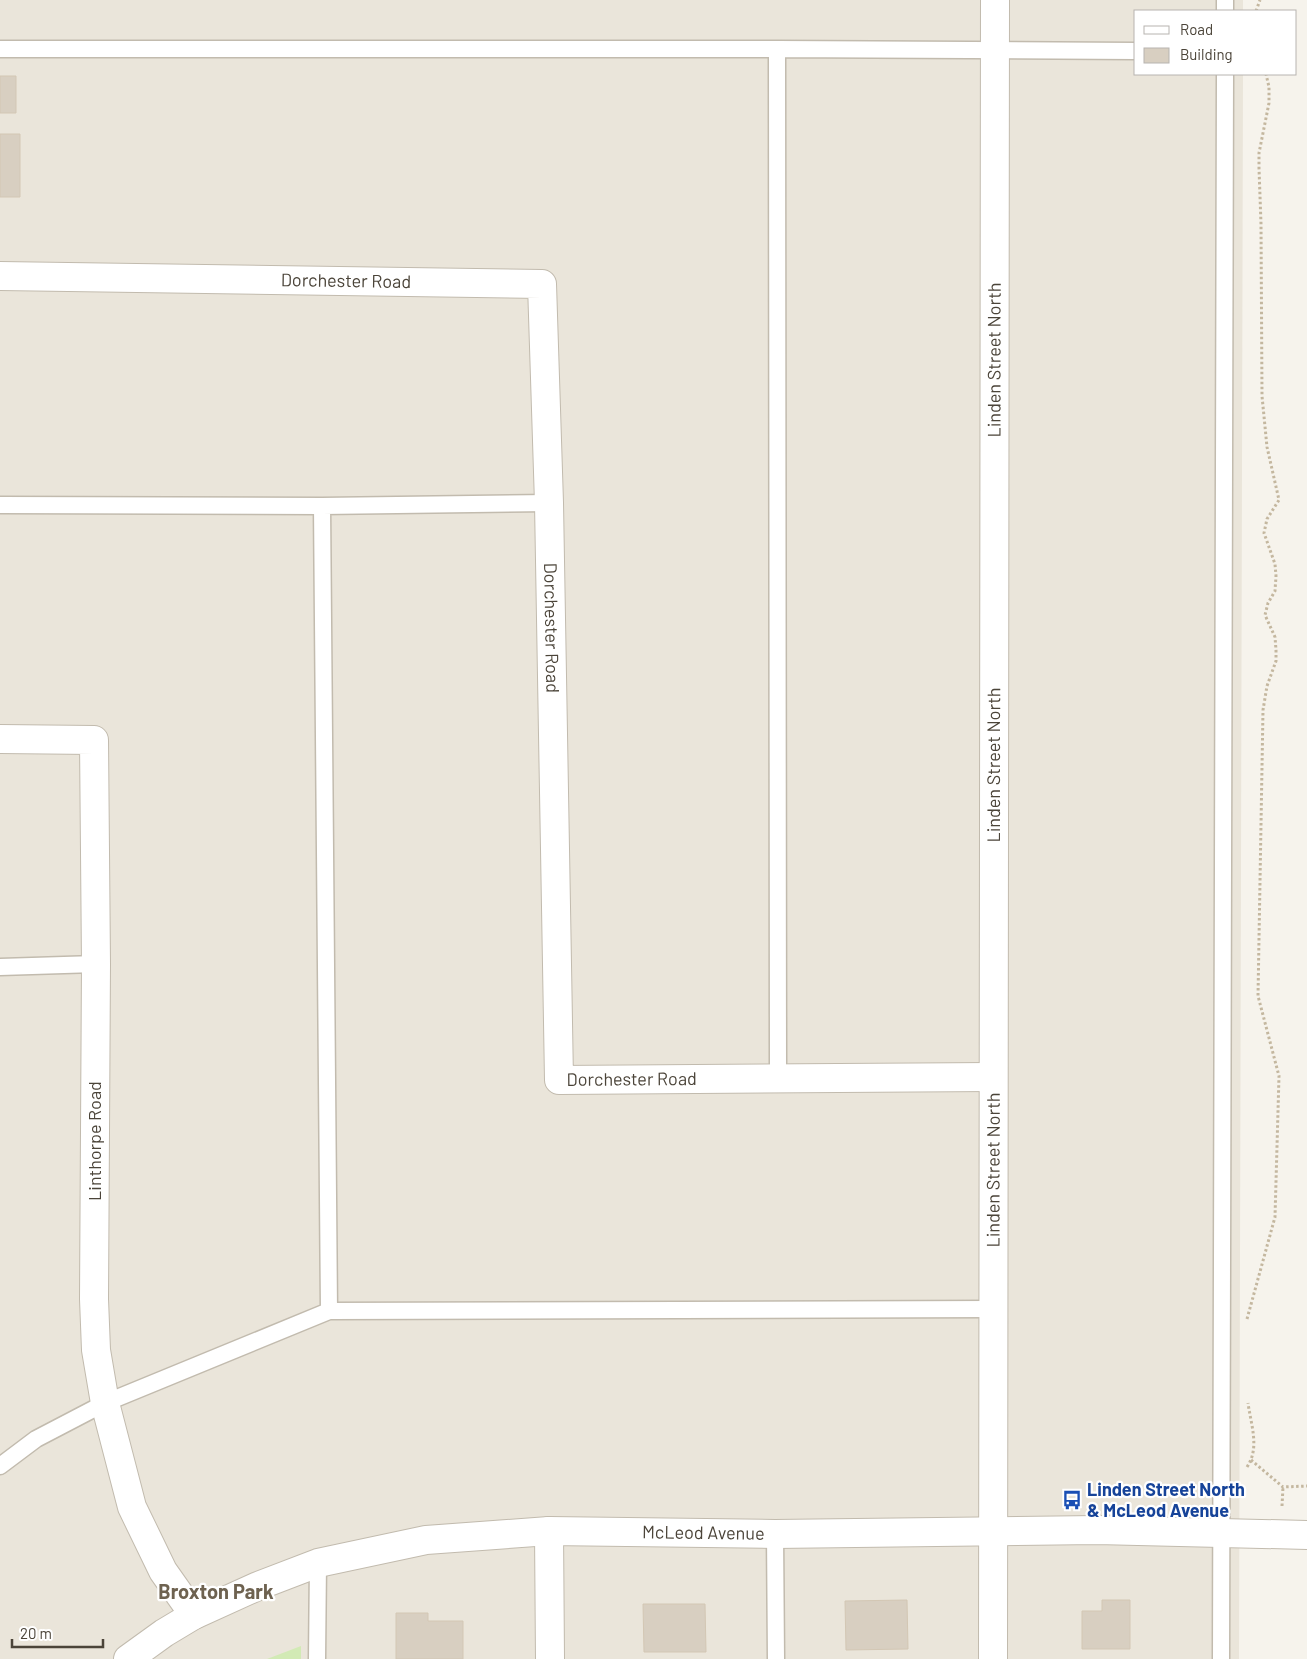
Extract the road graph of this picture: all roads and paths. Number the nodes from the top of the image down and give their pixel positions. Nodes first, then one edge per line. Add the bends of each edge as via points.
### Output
1 (994, 0) edge
2 (0, 49) edge
3 (777, 49) junction
4 (994, 50) junction
5 (1134, 51) edge
6 (1225, 75) edge
7 (1266, 75) edge
8 (0, 276) edge
9 (548, 503) junction
10 (0, 505) edge
11 (322, 506) junction
12 (0, 739) edge
13 (96, 964) junction
14 (0, 967) edge
15 (992, 1077) junction
16 (778, 1079) junction
17 (993, 1309) junction
18 (329, 1311) junction
19 (1246, 1323) dead end
20 (1247, 1394) dead end
21 (105, 1403) junction
22 (1251, 1460) junction
23 (0, 1466) edge
24 (1307, 1486) edge
25 (1221, 1488) junction
26 (550, 1532) junction
27 (993, 1532) junction
28 (1221, 1533) junction
29 (775, 1534) junction
30 (1307, 1534) edge
31 (318, 1563) junction
32 (194, 1615) junction
33 (128, 1659) edge
34 (317, 1659) edge
35 (550, 1659) edge
36 (776, 1659) edge
37 (993, 1659) edge
38 (1222, 1659) edge

1 - 4 street, Linden Street North
2 - 3 lane
3 - 4 lane
3 - 16 lane
4 - 5 lane
4 - 15 street, Linden Street North
6 - 25 lane
7 - 19 path via 1269,103 1259,153 1262,396 1267,447 1278,500 1267,519 1264,533 1275,564 1275,590 1265,614 1275,636 1276,660 1263,710 1258,996 1279,1076 1275,1217
8 - 9 street, Dorchester Road via 542,284
9 - 11 lane
9 - 16 street, Dorchester Road via 559,1080
10 - 11 lane
11 - 18 lane
12 - 13 street, Linthorpe Road via 94,740
13 - 14 lane
13 - 21 street, Linthorpe Road via 94,1299 96,1350
15 - 16 street, Dorchester Road
15 - 17 street, Linden Street North
17 - 18 lane
17 - 27 street, Linden Street North
18 - 21 lane
20 - 22 path via 1254,1444
21 - 23 lane via 36,1439
21 - 32 street, Linthorpe Road via 132,1508 163,1571
22 - 24 path via 1283,1487
22 - 25 path via 1244,1471
25 - 28 lane
26 - 29 street, McLeod Avenue
26 - 31 street, McLeod Avenue via 426,1540
26 - 35 street
27 - 28 street, McLeod Avenue
27 - 29 street, McLeod Avenue
27 - 37 street, Linden Street North
28 - 30 street, McLeod Avenue
28 - 38 lane
29 - 36 lane
31 - 32 street, McLeod Avenue
31 - 34 lane
32 - 33 street, McLeod Avenue

